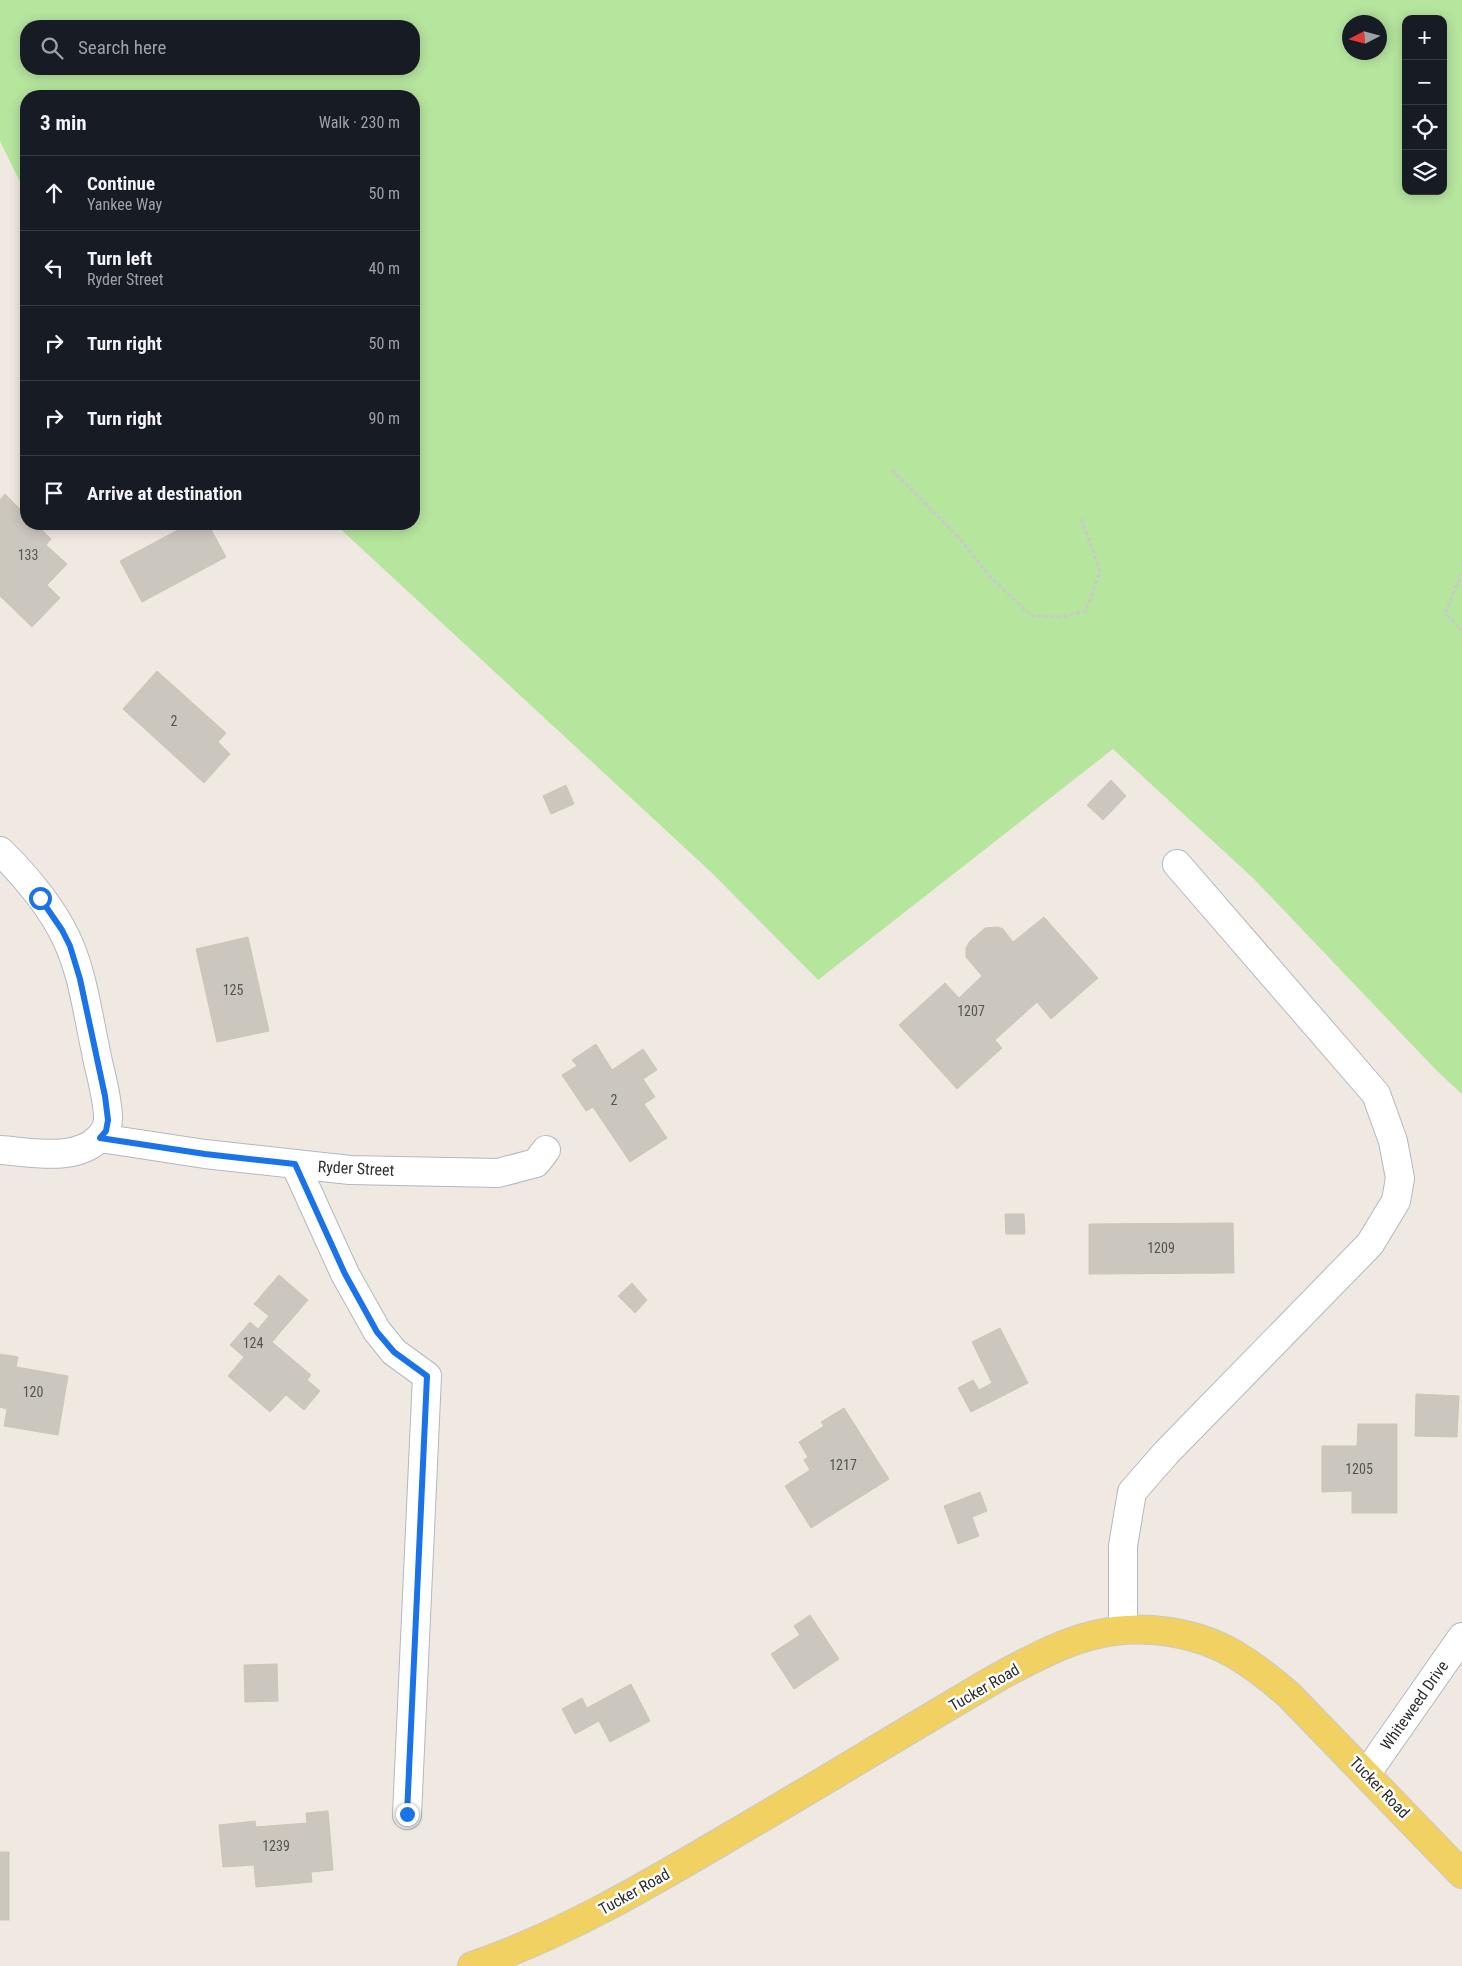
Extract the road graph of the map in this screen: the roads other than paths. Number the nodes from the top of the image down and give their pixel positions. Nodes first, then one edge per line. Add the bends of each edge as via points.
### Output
1 (0, 851) edge
2 (1177, 864) dead end
3 (100, 1138) junction
4 (0, 1150) edge
5 (546, 1150) dead end
6 (295, 1164) junction
7 (1123, 1630) junction
8 (1462, 1637) edge
9 (1367, 1774) junction
10 (407, 1814) dead end
11 (1462, 1874) edge
12 (472, 1966) edge

1 - 3 street via 56,919 70,946 105,1096 108,1120 106,1131
2 - 7 street via 1376,1094 1393,1141 1400,1178 1396,1201 1370,1244 1132,1492 1123,1546
3 - 4 street via 84,1149 70,1153
3 - 6 street, Ryder Street
5 - 6 street, Ryder Street via 536,1163 498,1173 350,1170
6 - 10 street via 345,1274 377,1332 394,1352 427,1376
7 - 9 main road, Tucker Road via 1178,1634 1208,1642 1234,1654 1290,1695
7 - 12 main road, Tucker Road via 1095,1634 1062,1646 1000,1676 660,1878 539,1940
8 - 9 street, Whiteweed Drive
9 - 11 main road, Tucker Road

